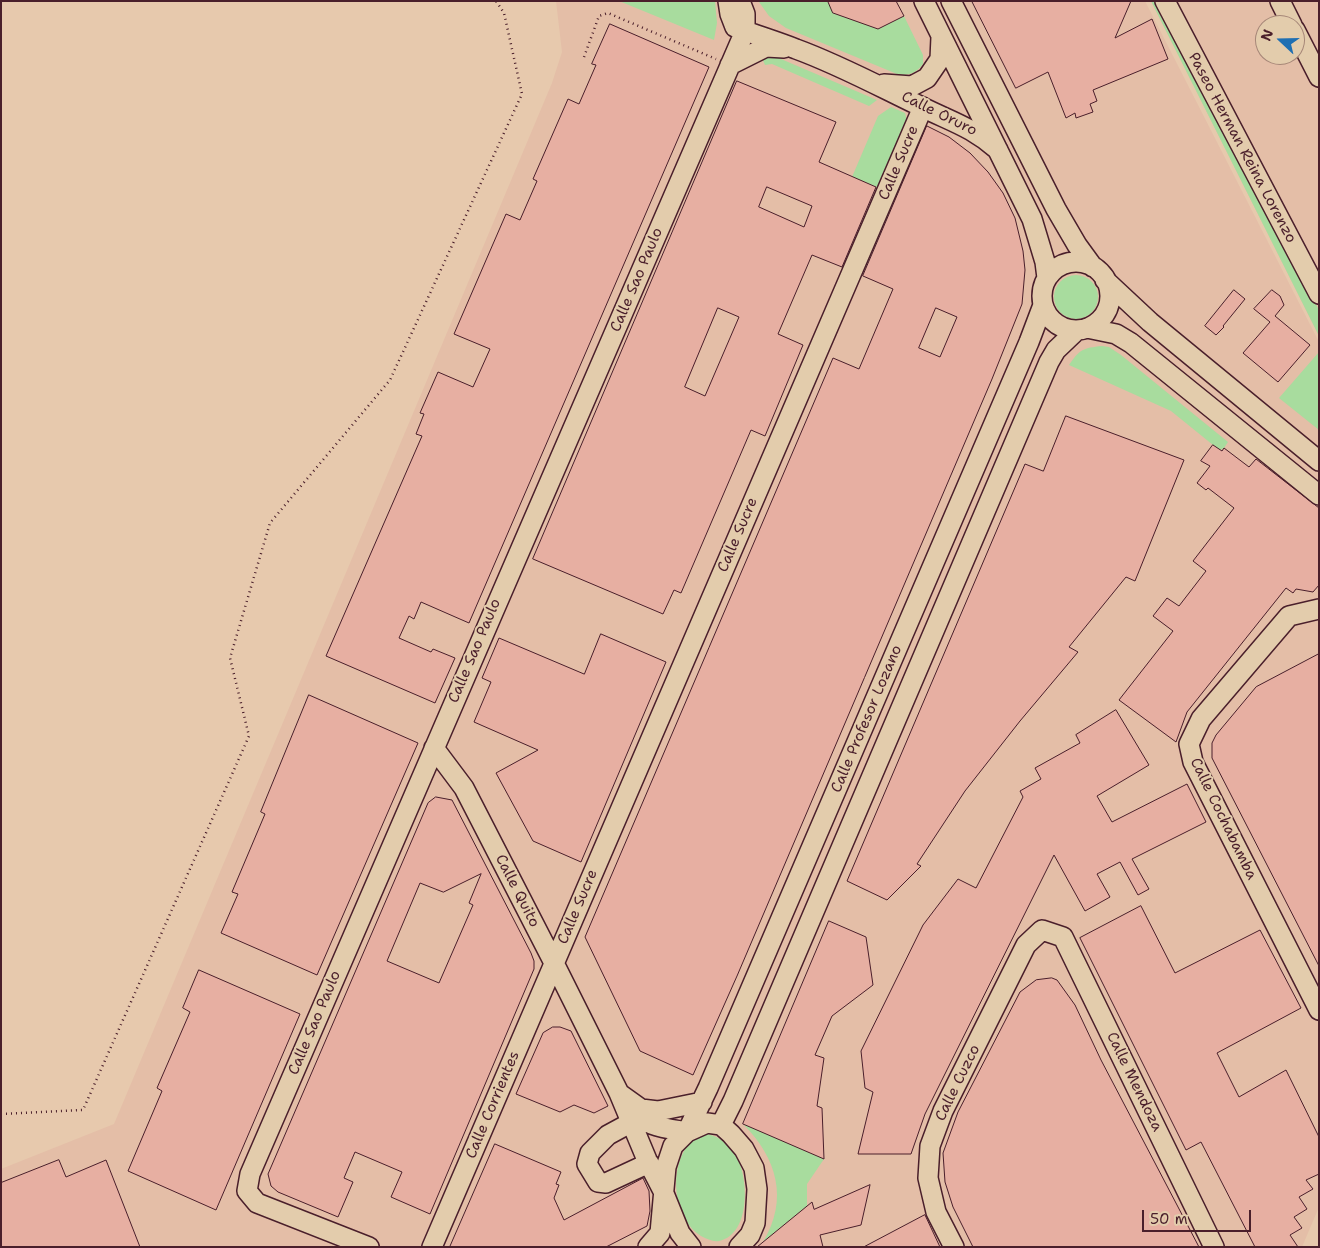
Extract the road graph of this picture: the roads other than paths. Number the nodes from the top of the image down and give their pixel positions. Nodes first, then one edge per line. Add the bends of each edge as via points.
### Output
1 (728, 1) edge
2 (742, 1) edge
3 (924, 1) edge
4 (951, 1) edge
5 (1165, 1) edge
6 (1284, 3) edge
7 (1288, 15) edge
8 (745, 31) junction
9 (941, 36) junction
10 (796, 48) junction
11 (1305, 50) edge
12 (730, 65) junction
13 (1319, 77) edge
14 (877, 83) junction
15 (922, 107) junction
16 (998, 150) junction
17 (1099, 273) junction
18 (1047, 278) junction
19 (1319, 294) edge
20 (1043, 304) junction
21 (1082, 329) junction
22 (1319, 461) edge
23 (1319, 495) edge
24 (1318, 609) edge
25 (434, 748) junction
26 (1042, 930) joint
27 (554, 963) junction
28 (1319, 1010) edge
29 (619, 1093) junction
30 (702, 1102) junction
31 (632, 1122) junction
32 (721, 1125) junction
33 (686, 1132) junction
34 (649, 1163) junction
35 (663, 1191) junction
36 (359, 1245) edge
37 (741, 1246) edge
38 (432, 1247) edge
39 (648, 1247) edge
40 (691, 1247) edge
41 (954, 1247) edge
42 (1214, 1247) edge

1 - 8 street via 735,27
2 - 8 street
2 - 10 street, Calle Oruro via 753,17
3 - 9 street
4 - 17 street via 1056,209 1077,245
5 - 19 street, Paseo Herman Reina Lorenzo
6 - 7 street
8 - 10 street, Calle Oruro
8 - 12 street, Calle Sao Paulo
9 - 14 street, Calle Oruro via 940,59 927,78 912,86
9 - 16 street
10 - 12 street, Calle Oruro via 766,47
10 - 14 street, Calle Oruro
11 - 13 street
12 - 25 street, Calle Sao Paulo
14 - 15 street, Calle Oruro
15 - 16 street, Calle Oruro via 973,130
15 - 27 street, Calle Sucre
16 - 18 street via 1032,220
17 - 18 street via 1084,263 1073,262 1062,265
17 - 21 street via 1109,290 1106,312 1099,321
17 - 22 street via 1150,322
18 - 20 street
20 - 21 street via 1056,324 1066,329
20 - 30 street, Calle Profesor Lozano
21 - 23 street via 1116,334 1131,343
21 - 32 street, Calle Profesor Lozano via 1056,350 1049,362
24 - 28 street, Calle Cochabamba via 1289,616 1201,719 1190,744 1193,762
25 - 27 street, Calle Quito via 464,788
25 - 36 street, Calle Sao Paulo via 250,1174 247,1191 257,1203
26 - 41 street, Calle Cuzco via 1026,946 943,1111 930,1146 928,1178 936,1212
26 - 42 street, Calle Mendoza via 1063,937
27 - 29 street, Calle Quito
27 - 38 street, Calle Corrientes
29 - 30 street, Calle Quito via 642,1109 658,1111
29 - 31 street, Calle Quito
29 - 33 street, Calle Quito via 637,1117 656,1127
30 - 33 street, Calle Profesor Lozano
31 - 34 street, Calle Quito
31 - 34 street via 608,1135 590,1153 587,1164 598,1182 606,1183
32 - 33 street via 707,1123
32 - 37 street via 744,1149 754,1168 757,1189 755,1223
33 - 35 street, Calle Profesor Lozano via 673,1146
34 - 35 street, Calle Quito
35 - 39 street, Calle Profesor Lozano via 660,1232
35 - 40 street, Calle Quito via 680,1233

